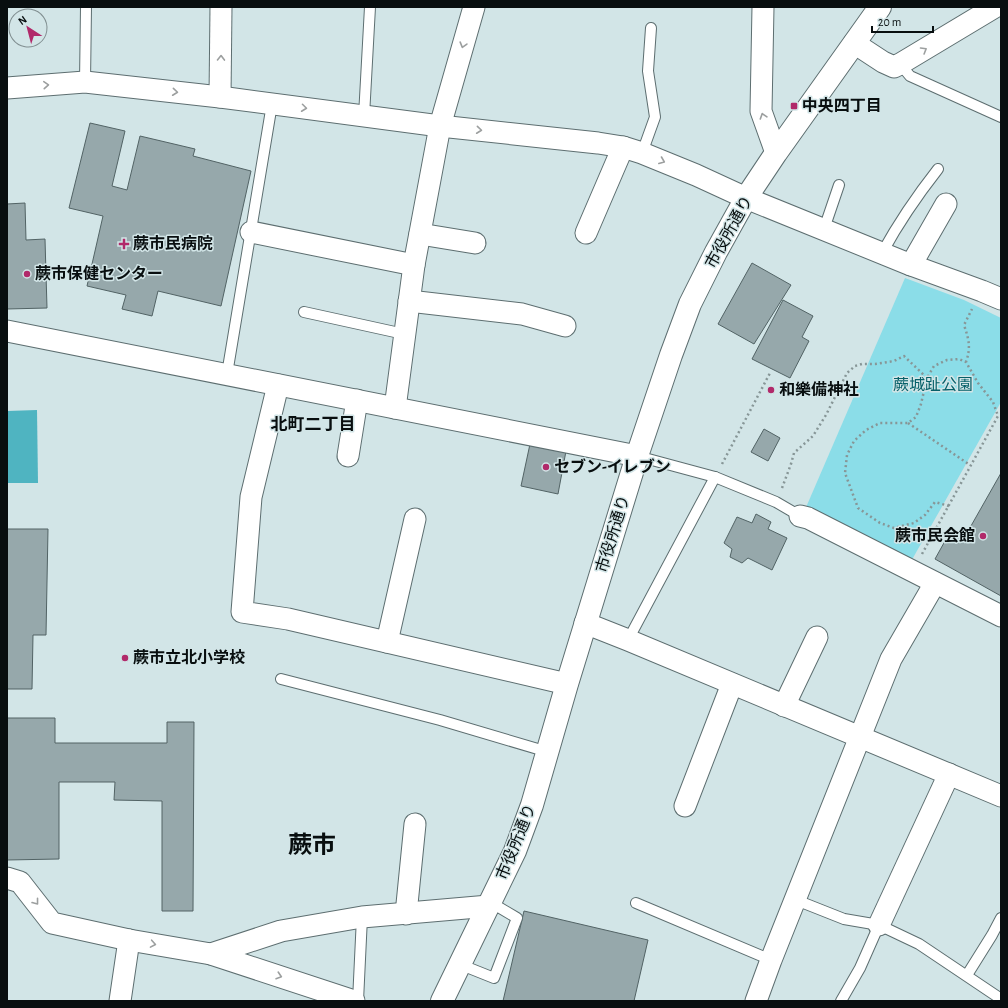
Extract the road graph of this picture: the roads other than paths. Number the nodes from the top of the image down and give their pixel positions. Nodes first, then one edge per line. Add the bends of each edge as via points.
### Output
1 (86, 7) edge
2 (222, 7) edge
3 (370, 7) edge
4 (474, 7) edge
5 (763, 7) edge
6 (880, 7) edge
7 (995, 7) edge
8 (651, 28) dead end
9 (854, 43) junction
10 (900, 64) junction
11 (85, 82) junction
12 (7, 88) edge
13 (220, 97) junction
14 (272, 104) junction
15 (364, 116) junction
16 (1001, 117) edge
17 (440, 126) junction
18 (632, 150) junction
19 (776, 153) junction
20 (938, 169) dead end
21 (839, 185) dead end
22 (746, 198) junction
23 (946, 204) dead end
24 (824, 229) junction
25 (251, 232) junction
26 (586, 233) dead end
27 (420, 234) junction
28 (475, 243) dead end
29 (882, 253) junction
30 (414, 265) junction
31 (911, 265) junction
32 (994, 293) edge
33 (409, 302) junction
34 (304, 312) dead end
35 (565, 326) dead end
36 (7, 331) edge
37 (404, 334) junction
38 (227, 374) junction
39 (278, 384) junction
40 (357, 400) junction
41 (395, 408) junction
42 (348, 456) dead end
43 (637, 456) junction
44 (715, 477) junction
45 (800, 516) joint
46 (415, 519) dead end
47 (935, 583) junction
48 (1001, 616) edge
49 (586, 624) junction
50 (817, 637) dead end
51 (628, 640) junction
52 (387, 642) junction
53 (281, 679) dead end
54 (567, 684) junction
55 (732, 684) junction
56 (784, 706) junction
57 (860, 738) junction
58 (548, 752) junction
59 (949, 774) junction
60 (1001, 796) edge
61 (685, 806) dead end
62 (415, 824) dead end
63 (7, 878) edge
64 (796, 900) junction
65 (636, 903) dead end
66 (489, 904) junction
67 (406, 914) junction
68 (362, 917) junction
69 (1001, 918) edge
70 (879, 924) junction
71 (129, 940) junction
72 (211, 954) junction
73 (771, 960) junction
74 (459, 964) junction
75 (967, 975) junction
76 (1001, 998) edge
77 (120, 1001) edge
78 (354, 1001) edge
79 (358, 1001) edge
80 (442, 1001) edge
81 (756, 1001) edge
82 (841, 1001) edge

1 - 11 lane
13 -> 2 street
3 - 15 lane
4 -> 17 street
19 -> 5 street via 761,111
6 - 9 main road, 市役所通り
10 -> 7 street
8 - 18 lane via 648,71 655,118
9 - 10 street via 882,62 894,67
9 - 19 main road, 市役所通り
10 - 16 lane via 910,76
12 -> 11 street
11 -> 13 street
13 - 14 street
14 -> 15 street
14 - 25 lane
15 - 17 street
17 -> 18 street via 598,143
17 - 27 street
18 -> 22 street
18 - 26 street
19 - 22 main road, 市役所通り
20 - 29 lane via 900,221
21 - 24 lane
22 - 24 street
22 - 43 main road, 市役所通り via 690,304 670,355
23 - 31 street
24 - 29 street
25 - 30 street
25 - 38 lane
27 - 28 street
27 - 30 street
29 - 31 street
30 - 33 street
31 - 32 street
33 - 35 street via 522,314
33 - 37 street
34 - 37 lane
36 - 38 street
37 - 41 street
38 - 39 street
39 - 40 street
39 - 52 street via 251,497 242,612 288,619
40 - 41 street
40 - 42 street
41 - 43 street
43 - 44 lane
43 - 49 main road, 市役所通り
44 - 45 lane via 776,502
44 - 51 lane
45 - 47 street
46 - 52 street
47 - 48 street
47 - 57 street via 891,659
49 - 51 street
49 - 54 main road, 市役所通り
50 - 56 street
51 - 55 street
52 - 54 street
53 - 58 lane via 440,720
54 - 58 main road, 市役所通り
55 - 56 street
55 - 61 street
56 - 57 street
57 - 59 street
57 - 64 street
58 - 66 main road, 市役所通り via 515,851
59 - 60 street
59 - 70 street
62 - 67 street
63 -> 71 street via 20,882 52,923
64 - 70 lane via 844,919
64 - 73 street
65 - 73 lane
66 - 67 street
66 - 74 main road, 市役所通り
66 - 74 lane via 517,918 494,978
67 - 68 street
68 - 72 street via 281,931
68 - 79 lane
69 - 75 lane
70 - 75 lane via 919,944
70 - 82 lane via 860,968
71 -> 72 street
71 - 77 street
72 -> 78 street
73 - 81 street
74 - 80 main road, 市役所通り
75 - 76 lane

